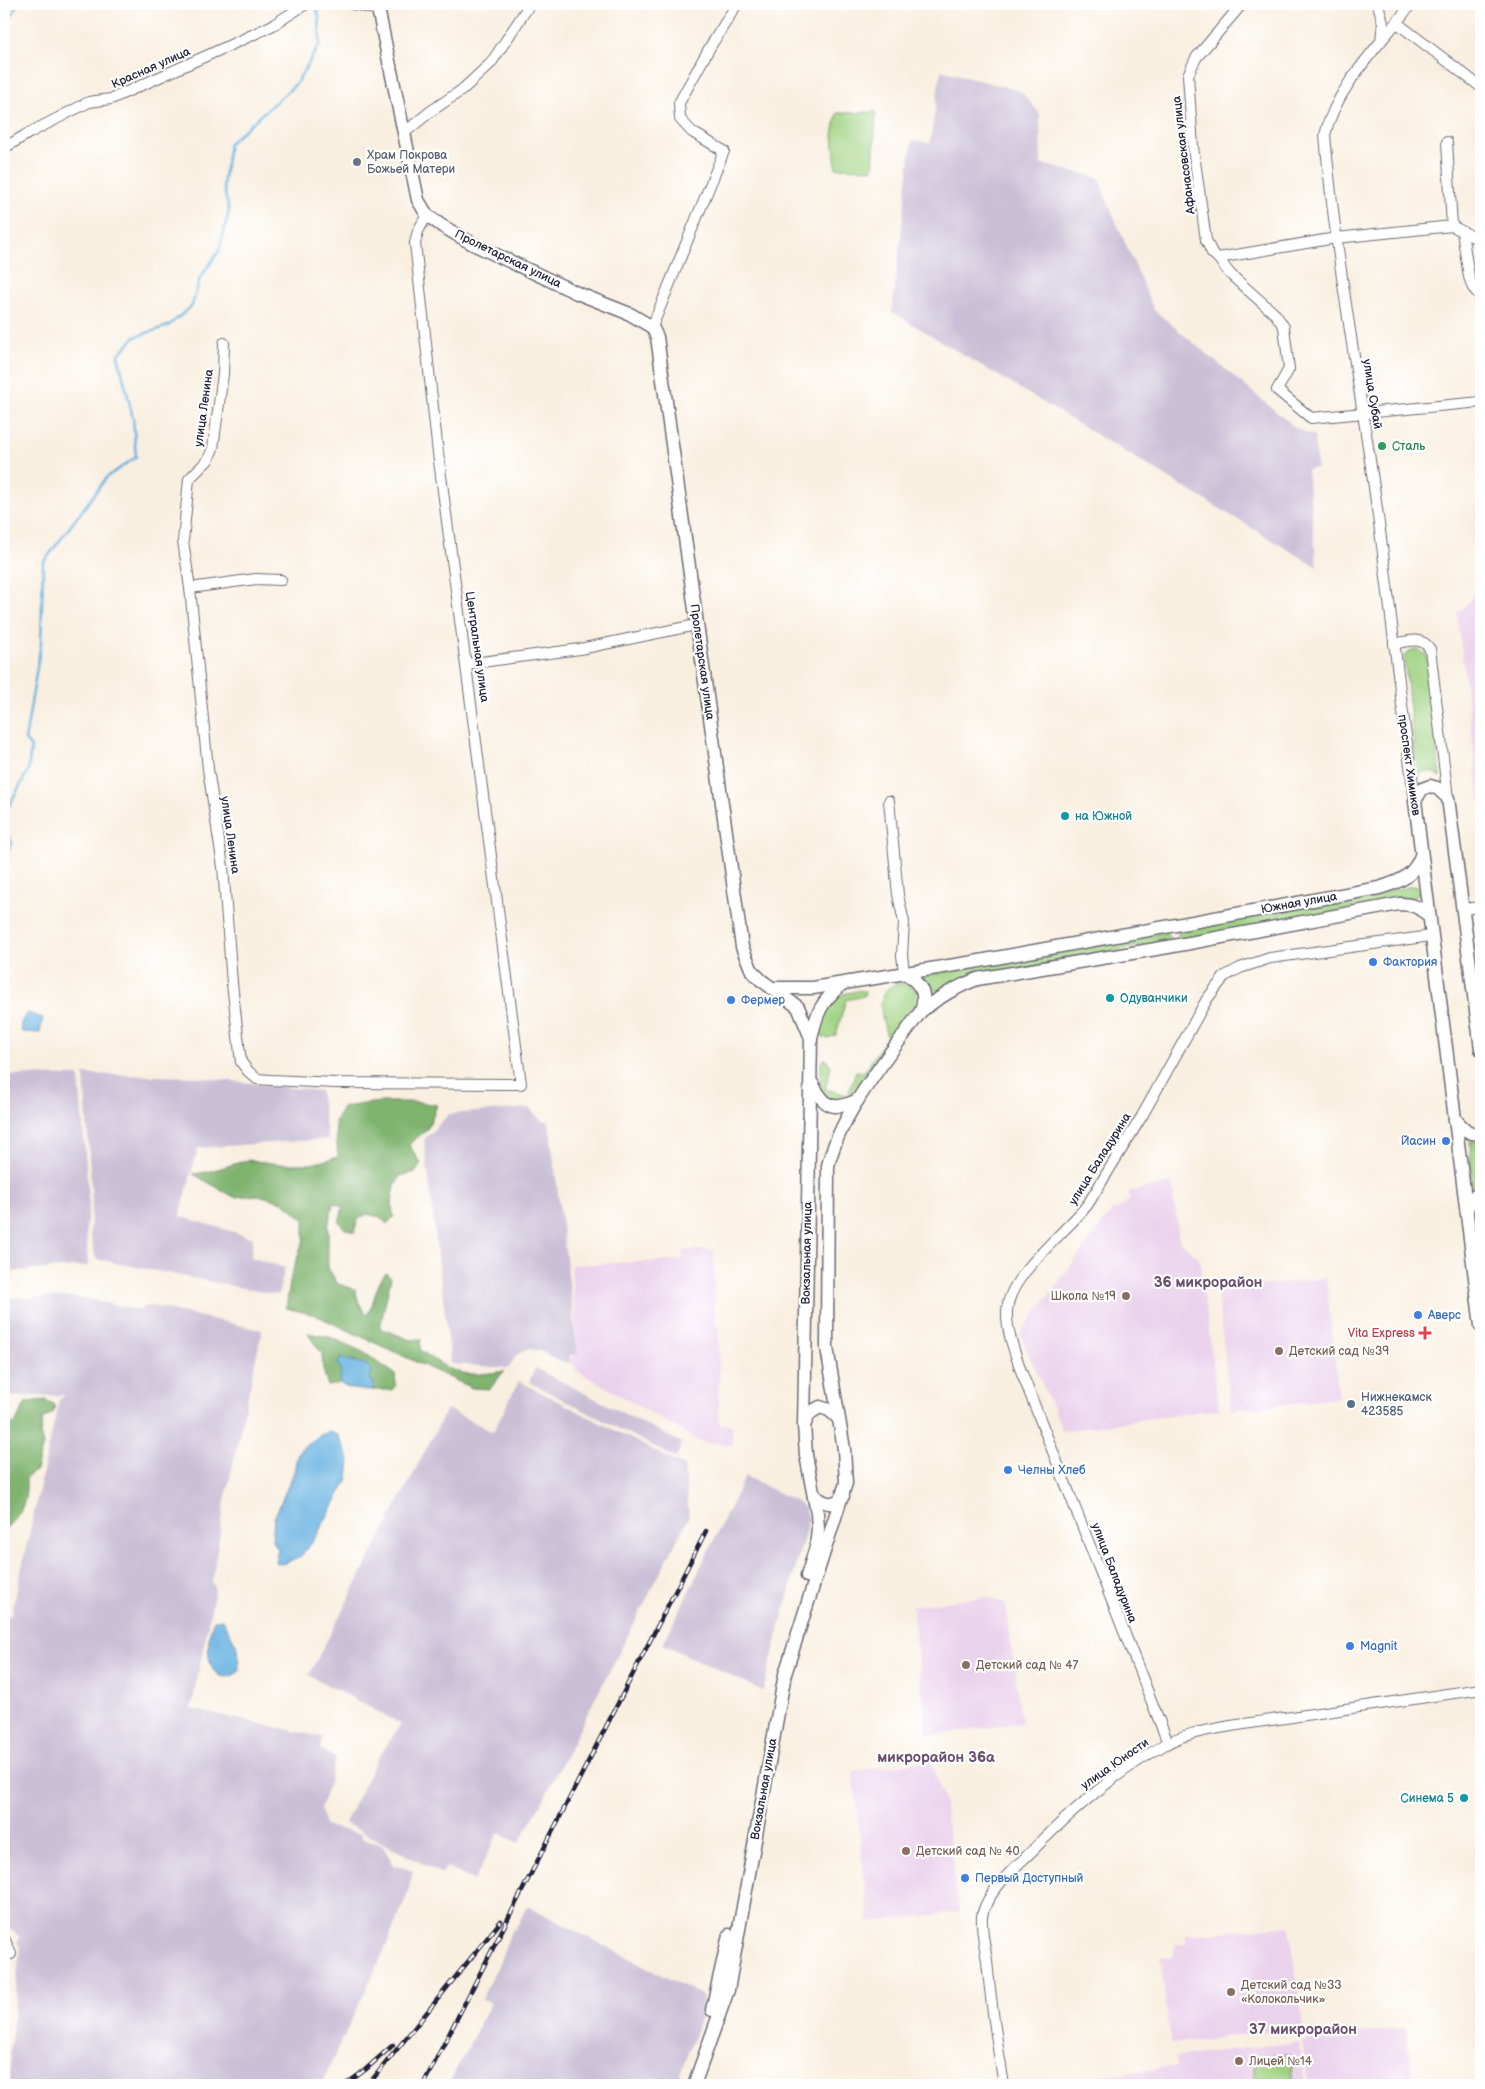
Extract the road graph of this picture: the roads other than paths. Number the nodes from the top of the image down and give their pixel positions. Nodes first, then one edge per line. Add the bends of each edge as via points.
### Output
1 (306, 4) edge
2 (352, 4) edge
3 (530, 4) edge
4 (737, 4) edge
5 (1242, 4) edge
6 (1378, 4) edge
7 (1411, 4) edge
8 (378, 7) edge
9 (1397, 23) junction
10 (1380, 42) junction
11 (1481, 87) edge
12 (404, 134) junction
13 (1447, 142) dead end
14 (4, 148) edge
15 (427, 215) junction
16 (1452, 226) junction
17 (1462, 232) junction
18 (1336, 238) junction
19 (1481, 241) edge
20 (1218, 258) junction
21 (1481, 297) edge
22 (652, 327) junction
23 (224, 342) dead end
24 (1481, 402) edge
25 (1362, 415) junction
26 (281, 580) dead end
27 (190, 588) junction
28 (696, 625) junction
29 (1394, 644) junction
30 (466, 664) junction
31 (1448, 798) junction
32 (889, 801) dead end
33 (1415, 801) junction
34 (1421, 856) junction
35 (1481, 907) edge
36 (1463, 909) junction
37 (1429, 916) junction
38 (1164, 927) junction
39 (1432, 936) junction
40 (1168, 947) junction
41 (904, 972) junction
42 (842, 984) junction
43 (771, 988) junction
44 (921, 1011) junction
45 (811, 1038) junction
46 (1481, 1049) edge
47 (811, 1081) junction
48 (521, 1084) joint
49 (858, 1100) junction
50 (1455, 1120) junction
51 (1481, 1133) edge
52 (1481, 1192) edge
53 (1466, 1212) junction
54 (1481, 1326) edge
55 (838, 1418) junction
56 (804, 1425) junction
57 (814, 1496) junction
58 (843, 1496) junction
59 (1481, 1689) edge
60 (1168, 1743) junction
61 (4, 1938) edge
62 (11, 1954) dead end
63 (685, 2085) edge
64 (694, 2085) edge
65 (1004, 2085) edge

1 - 14 street, Красная улица via 273,25 111,99 89,102
2 - 8 street
3 - 12 street via 491,63 462,90
4 - 22 street via 679,103 680,119 692,132 724,151
5 - 20 street, Афанасовская улица via 1196,58 1188,75 1193,147 1206,240
6 - 10 street via 1383,23
7 - 9 street, улица Субай
8 - 12 main road
9 - 10 street, улица Субай
9 - 11 street
10 - 18 street, улица Субай via 1356,73 1329,118 1325,135
12 - 15 main road via 418,200
13 - 16 street
15 - 22 main road, Пролетарская улица via 473,244 577,294 630,314
15 - 30 street, Центральная улица via 418,231 416,243 438,454
16 - 17 street
16 - 18 street
17 - 19 street
17 - 21 street via 1469,277
18 - 20 street
18 - 25 street, улица Субай
20 - 25 street, Афанасовская улица via 1230,274 1276,315 1284,327 1290,369 1277,390 1311,418
22 - 28 main road, Пролетарская улица via 657,337
23 - 27 street, улица Ленина via 213,448 208,460 189,480 183,541
24 - 25 street
25 - 29 street, улица Субай
26 - 27 street via 256,579
27 - 48 street, улица Ленина via 241,1062 257,1079 336,1083
28 - 30 street via 580,649
28 - 43 main road, Пролетарская улица via 742,947 752,971
29 - 31 street via 1418,640 1430,649
29 - 33 street, проспект Химиков
30 - 48 street, Центральная улица
31 - 33 main road via 1430,786 1422,789
31 - 36 main road
32 - 41 street via 898,895 904,922
33 - 34 main road, проспект Химиков
34 - 37 main road, проспект Химиков
34 - 38 main road, Южная улица via 1407,878 1379,888
35 - 36 street
36 - 46 main road
37 - 39 main road, проспект Химиков
37 - 40 main road, Южная улица via 1416,906 1399,904
38 - 40 main road via 1168,928 1173,939
38 - 41 main road, Южная улица
39 - 50 main road, проспект Химиков
39 - 60 street, улица Баладурина via 1270,958 1225,976 1207,999 1142,1116 1088,1204 1024,1272 1010,1296 1007,1309 1009,1332 1021,1371
40 - 44 main road, Южная улица via 977,980 936,998
41 - 42 main road
41 - 44 main road via 923,990
42 - 43 main road
42 - 45 main road, Вокзальная улица via 821,1006
43 - 45 main road, Пролетарская улица via 798,1007
44 - 49 main road, Вокзальная улица
45 - 47 main road, Вокзальная улица
47 - 49 main road via 820,1099 830,1106 844,1106
47 - 56 main road, Вокзальная улица
49 - 55 main road, Вокзальная улица via 833,1146 828,1166 827,1348
50 - 51 main road via 1466,1131
50 - 53 main road, проспект Химиков
52 - 53 main road via 1471,1199
53 - 54 main road, проспект Химиков
55 - 56 main road via 820,1407 810,1413
55 - 58 main road, Вокзальная улица via 846,1470
56 - 57 main road, Вокзальная улица
57 - 58 main road via 830,1504
57 - 63 main road, Вокзальная улица via 818,1521 816,1547 779,1678 718,1990
58 - 64 main road, Вокзальная улица via 786,1674 728,1990
59 - 60 street, улица Юности via 1231,1726
60 - 65 street, улица Юности via 1062,1819 1009,1872 985,1906 982,1923
61 - 62 street

